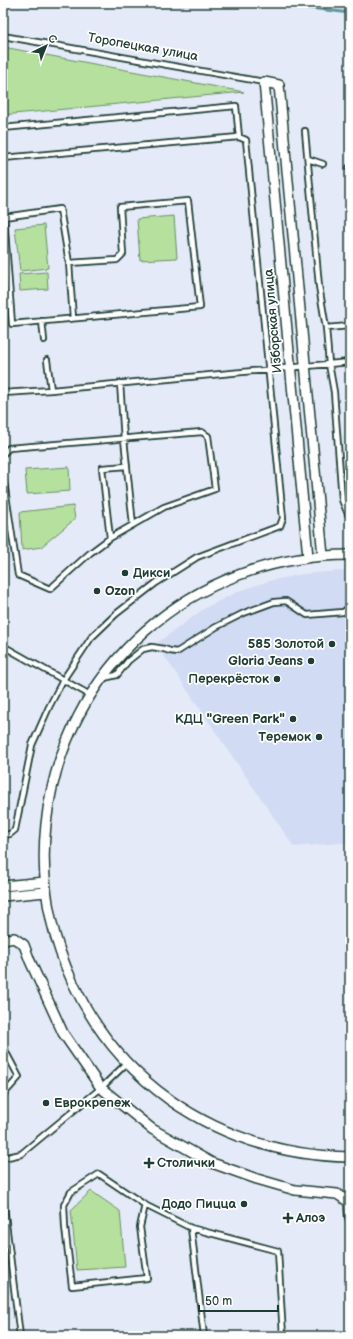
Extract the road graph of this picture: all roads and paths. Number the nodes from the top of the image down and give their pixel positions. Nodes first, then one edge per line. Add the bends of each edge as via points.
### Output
1 (3, 36) edge
2 (264, 82) junction
3 (3, 128) edge
4 (305, 130) dead end
5 (239, 137) junction
6 (3, 158) edge
7 (308, 159) junction
8 (323, 164) dead end
9 (69, 263) junction
10 (73, 318) junction
11 (42, 320) junction
12 (350, 326) edge
13 (326, 328) junction
14 (44, 340) dead end
15 (47, 360) dead end
16 (350, 362) edge
17 (328, 364) junction
18 (305, 365) junction
19 (290, 367) junction
20 (270, 369) junction
21 (120, 383) junction
22 (51, 390) junction
23 (3, 393) edge
24 (124, 439) junction
25 (3, 454) edge
26 (127, 466) junction
27 (3, 475) edge
28 (350, 516) edge
29 (133, 525) junction
30 (110, 538) junction
31 (350, 555) edge
32 (323, 556) junction
33 (308, 557) junction
34 (350, 607) edge
35 (3, 646) edge
36 (101, 679) junction
37 (63, 680) junction
38 (90, 695) junction
39 (3, 835) edge
40 (45, 882) junction
41 (3, 886) edge
42 (46, 892) junction
43 (3, 896) edge
44 (3, 940) edge
45 (3, 1047) edge
46 (127, 1063) junction
47 (101, 1088) junction
48 (3, 1095) edge
49 (350, 1157) edge
50 (3, 1158) edge
51 (3, 1199) edge
52 (145, 1205) junction
53 (350, 1217) edge
54 (191, 1228) junction
55 (20, 1336) edge
56 (204, 1336) edge
57 (283, 1336) edge

1 - 2 lane, Торопецкая улица
2 - 18 street, Торопецкая улица via 279,85
2 - 19 street, Изборская улица
3 - 5 lane via 236,106
4 - 7 lane
5 - 6 lane
5 - 20 lane via 246,140
7 - 8 lane
7 - 13 lane via 319,286
9 - 10 lane
9 - 10 lane via 117,260 123,254 120,207 188,201 200,307
9 - 11 lane via 60,209 4,218 12,324
10 - 11 lane
11 - 14 lane
12 - 13 lane
13 - 17 lane
15 - 22 lane
16 - 17 lane
17 - 18 lane
17 - 28 lane via 334,392 342,500
18 - 19 lane
18 - 32 street
19 - 20 lane
19 - 33 street, Изборская улица
20 - 21 lane
20 - 37 lane via 283,518 280,526 197,557 156,583 116,614 91,638
21 - 22 lane
21 - 24 lane
22 - 23 lane
24 - 25 lane via 9,448
24 - 26 lane
24 - 29 lane via 202,432 208,436 215,489 164,507
26 - 29 lane
26 - 30 lane via 102,468
27 - 30 lane via 18,575 50,589
29 - 30 lane
31 - 32 street
32 - 33 street
33 - 36 street via 282,561 244,572 207,588 141,634
34 - 36 lane via 343,612 307,614 286,601 274,602 216,627 177,652 152,647 143,649 117,674
35 - 37 lane
36 - 38 street
37 - 38 lane
37 - 39 lane via 32,745 15,830
38 - 40 street via 71,730 57,766 48,804 44,843
40 - 41 street
40 - 42 street
42 - 43 street
42 - 46 street via 53,930 68,973 102,1034
44 - 47 street via 14,938 24,945 63,1033
45 - 48 lane via 19,1077
46 - 47 lane
46 - 49 street via 156,1090 223,1131 260,1144 298,1153
47 - 50 lane via 21,1154
47 - 53 street via 152,1128 212,1163 295,1190 337,1194 349,1202
51 - 55 lane
52 - 52 lane via 99,1174 71,1192 64,1205 72,1286 147,1278 140,1227
52 - 54 lane
54 - 56 lane
54 - 57 lane via 278,1251

